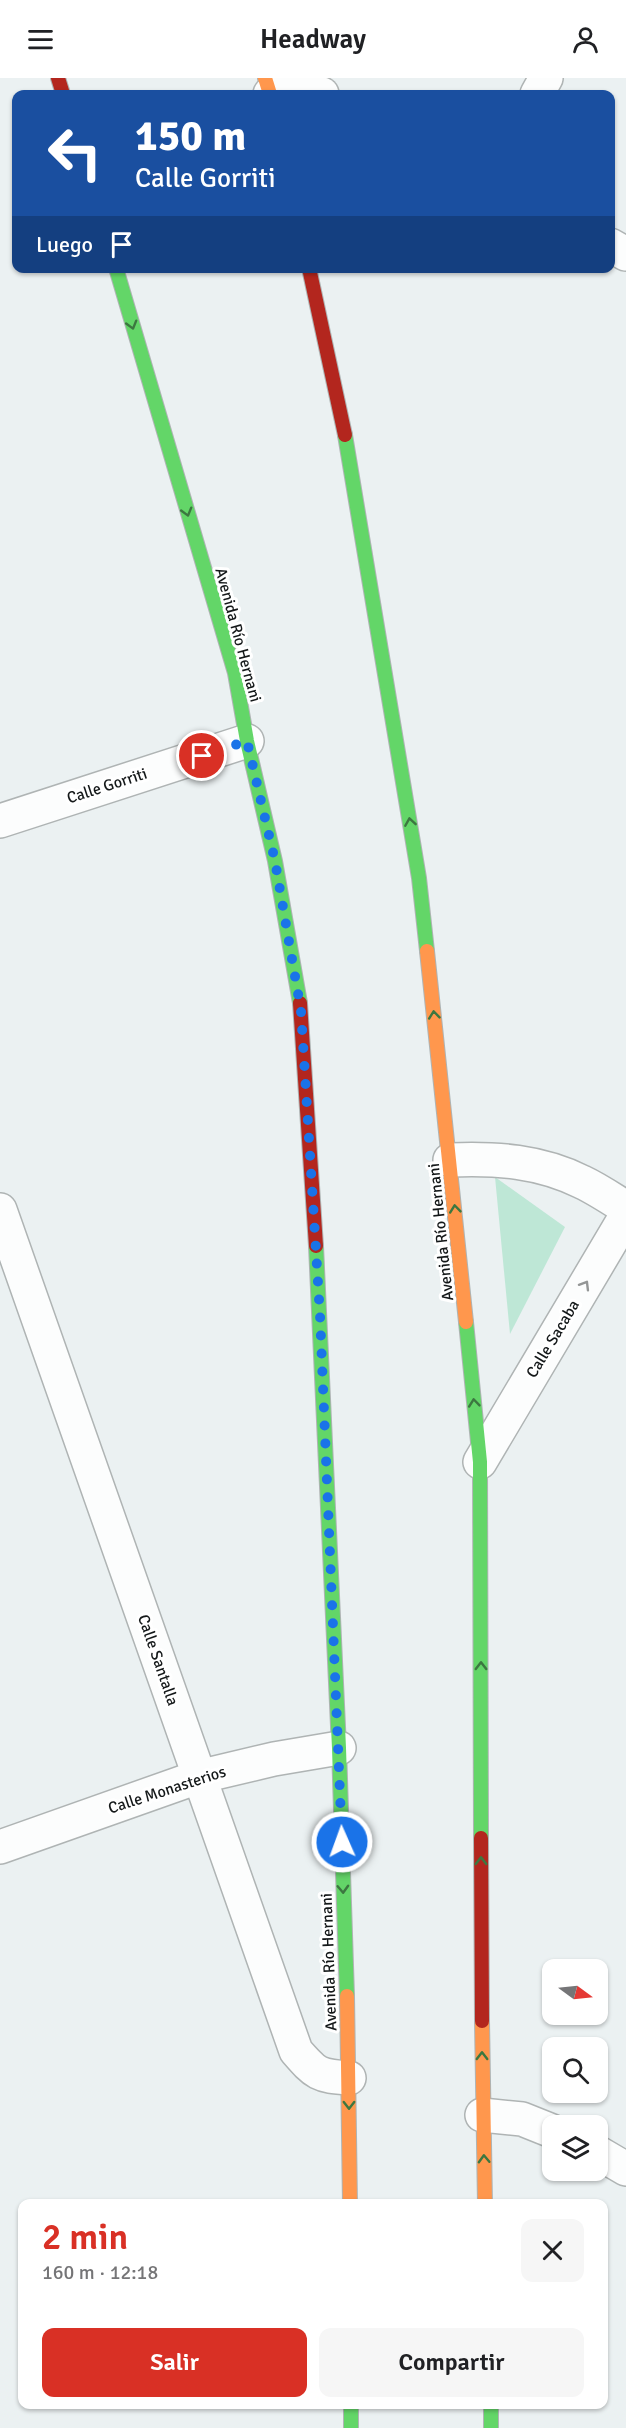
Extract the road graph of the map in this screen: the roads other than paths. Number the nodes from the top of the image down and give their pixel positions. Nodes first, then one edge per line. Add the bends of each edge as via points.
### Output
1 (117, 273) edge
2 (310, 273) edge
3 (247, 741) junction
4 (0, 821) edge
5 (450, 1160) junction
6 (626, 1208) edge
7 (0, 1209) edge
8 (626, 1216) edge
9 (480, 1462) junction
10 (339, 1748) junction
11 (198, 1777) junction
12 (0, 1848) edge
13 (349, 2078) junction
14 (482, 2115) junction
15 (542, 2127) edge
16 (608, 2158) edge
17 (626, 2169) edge
18 (350, 2199) edge
19 (485, 2199) edge
20 (351, 2409) edge
21 (491, 2409) edge
22 (351, 2428) edge
23 (491, 2428) edge

1 -> 3 street, Avenida Río Hernani via 235,673
5 -> 2 street, Avenida Río Hernani via 419,878 346,438
3 - 4 street, Calle Gorriti
3 - 10 street, Avenida Río Hernani via 275,861 301,1011 320,1315
5 - 6 street via 530,1163 581,1181
9 -> 5 street, Avenida Río Hernani
7 - 11 street, Calle Santalla
9 -> 8 street, Calle Sacaba
14 -> 9 street, Avenida Río Hernani
10 - 11 street, Calle Monasterios
10 -> 13 street, Avenida Río Hernani
11 - 12 street, Calle Monasterios
11 - 13 street, Calle Santalla via 296,2051 314,2072
13 -> 18 street, Avenida Río Hernani
14 - 15 street via 522,2119
19 -> 14 street, Avenida Río Hernani
16 - 17 street
20 - 22 street
21 - 23 street

